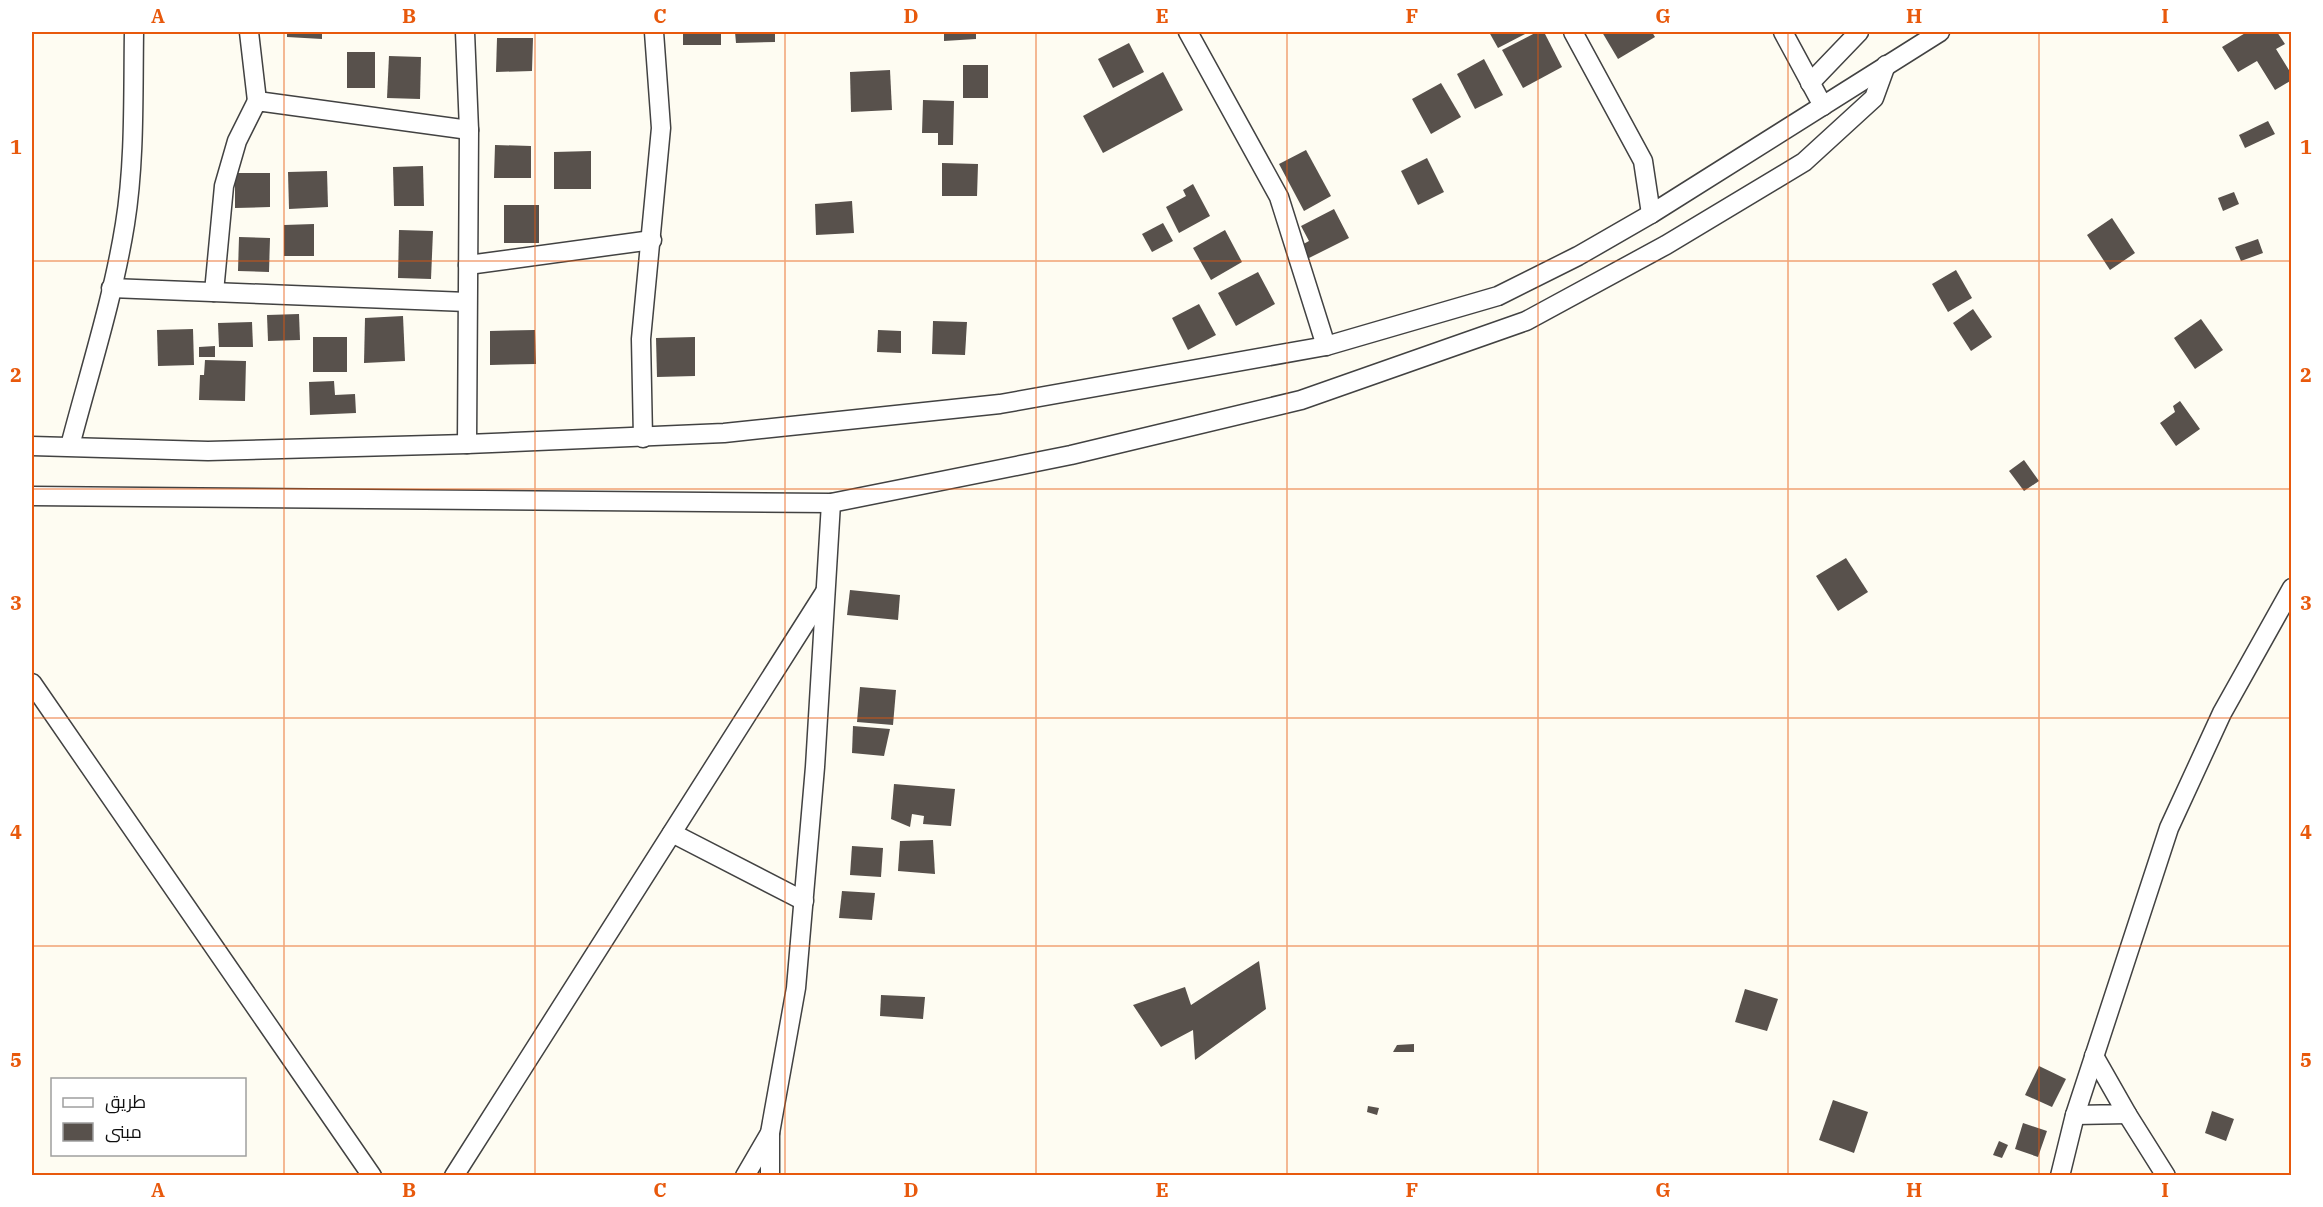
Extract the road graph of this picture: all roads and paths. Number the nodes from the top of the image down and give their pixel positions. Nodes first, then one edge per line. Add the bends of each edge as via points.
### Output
1 (134, 32) edge
2 (249, 32) edge
3 (465, 32) edge
4 (654, 32) edge
5 (1188, 32) edge
6 (1573, 32) edge
7 (1784, 32) edge
8 (1859, 32) edge
9 (1940, 32) edge
10 (1886, 65) junction
11 (1810, 83) junction
12 (257, 101) junction
13 (1823, 105) junction
14 (470, 130) junction
15 (1651, 214) junction
16 (652, 240) junction
17 (468, 265) junction
18 (111, 288) junction
19 (214, 292) junction
20 (468, 302) junction
21 (1326, 346) junction
22 (643, 438) junction
23 (468, 444) junction
24 (32, 446) edge
25 (70, 446) junction
26 (32, 496) edge
27 (831, 503) junction
28 (2292, 588) edge
29 (825, 592) junction
30 (32, 683) edge
31 (672, 833) junction
32 (804, 901) junction
33 (2094, 1056) junction
34 (2127, 1114) junction
35 (2075, 1115) junction
36 (770, 1133) junction
37 (372, 1176) edge
38 (454, 1176) edge
39 (745, 1176) edge
40 (770, 1176) edge
41 (2060, 1176) edge
42 (2166, 1176) edge

1 - 18 street via 126,223
2 - 12 street
3 - 14 street
4 - 16 street via 661,128
5 - 21 street via 1279,197
6 - 15 street via 1642,161
7 - 11 street
8 - 11 street
9 - 10 street
10 - 13 street
10 - 27 street via 1874,98 1804,162 1666,245 1526,321 1301,400 1071,455
11 - 13 street
12 - 14 street
12 - 19 street via 237,141 224,186
13 - 15 street
14 - 17 street
15 - 21 street via 1498,296
16 - 17 street
16 - 22 street via 641,339
17 - 20 street
18 - 19 street
18 - 25 street
19 - 20 street
20 - 23 street
21 - 22 street via 999,404
22 - 23 street
23 - 25 street via 208,451
24 - 25 street
26 - 27 street
27 - 29 street
28 - 33 street via 2222,713 2169,828
29 - 31 street
29 - 32 street
30 - 37 street
31 - 32 street
31 - 38 street
32 - 36 street via 796,988
33 - 34 street
33 - 35 street
34 - 35 street
34 - 42 street
35 - 41 street
36 - 39 street
36 - 40 street

